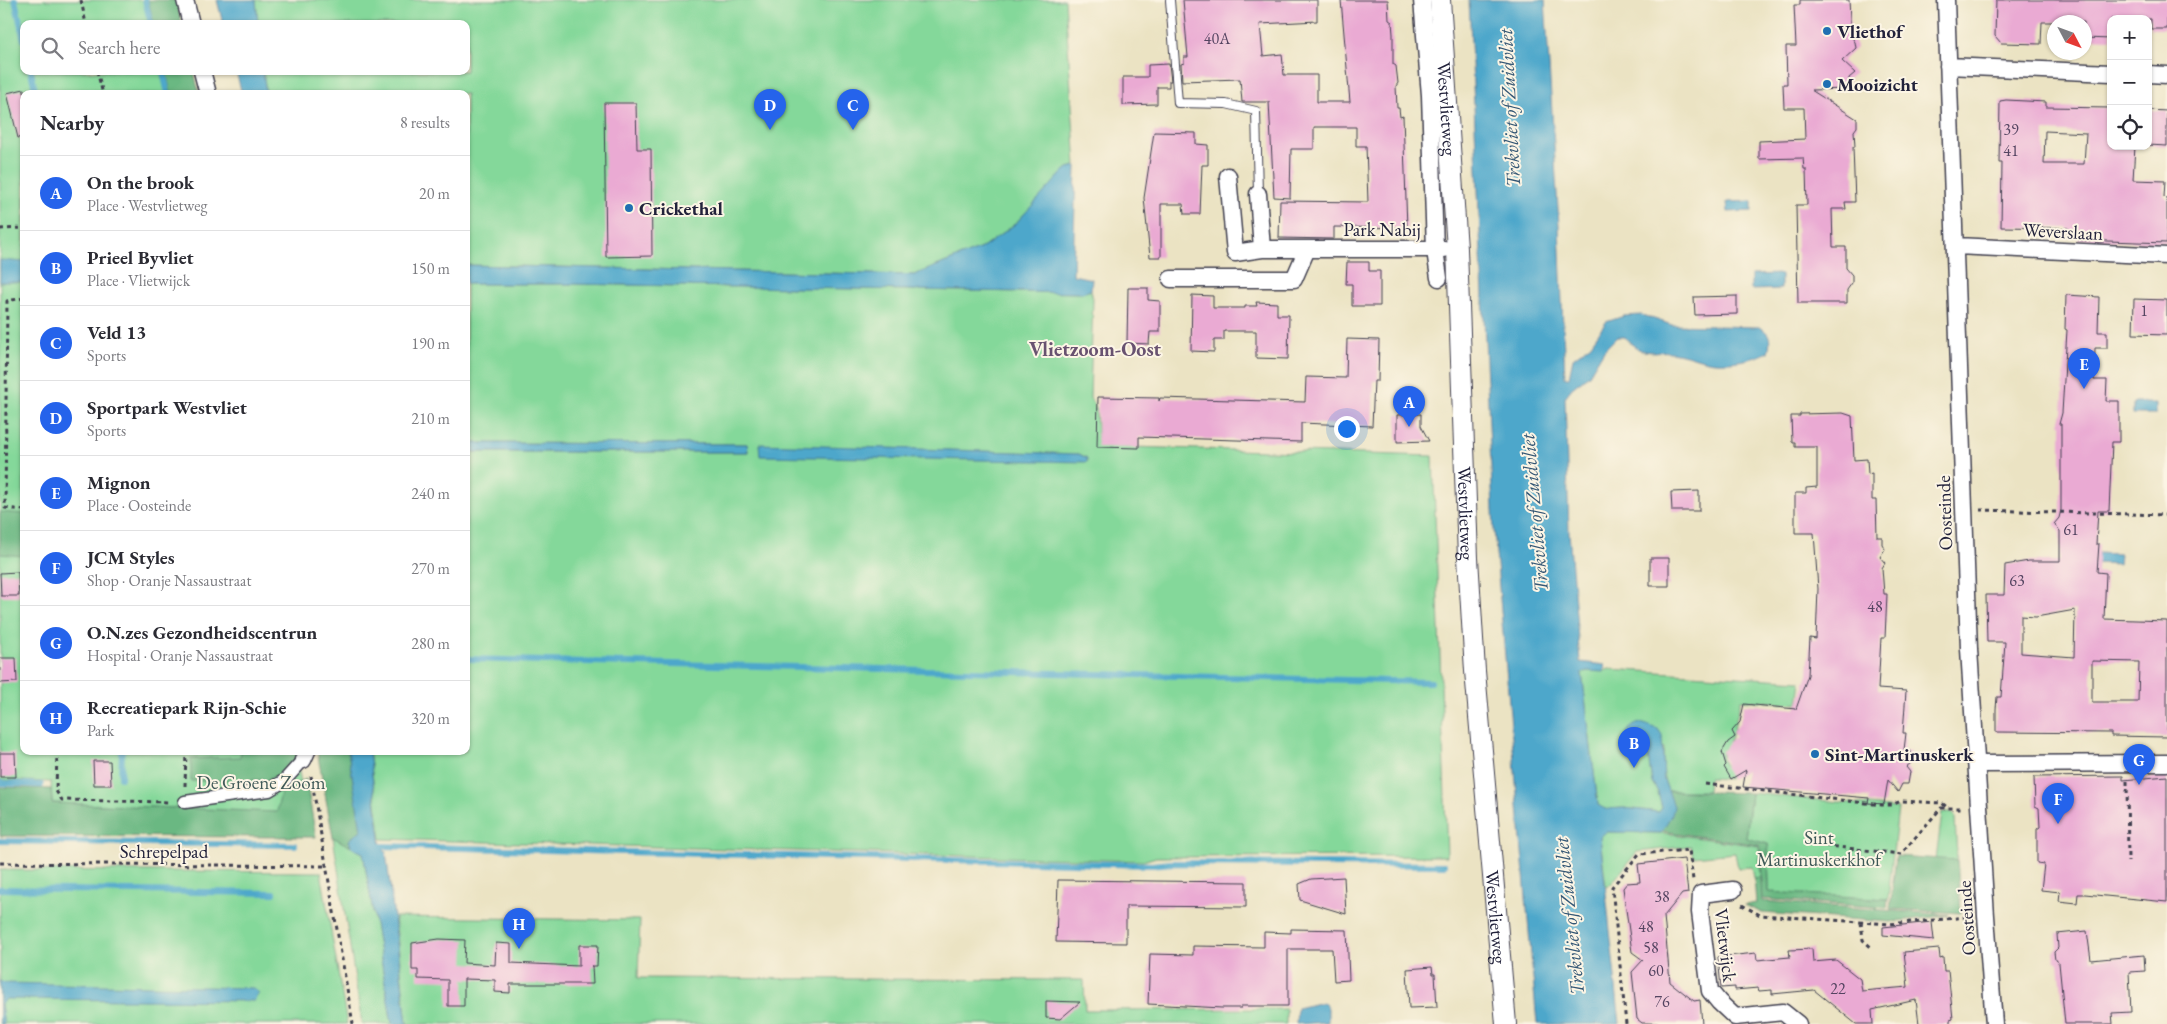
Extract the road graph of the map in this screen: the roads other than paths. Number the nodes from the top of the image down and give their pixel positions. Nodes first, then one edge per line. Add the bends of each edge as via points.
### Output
1 (185, 0) edge
2 (1170, 0) edge
3 (1422, 0) edge
4 (1440, 0) edge
5 (1946, 0) edge
6 (189, 20) edge
7 (1948, 66) junction
8 (2107, 73) edge
9 (2152, 74) edge
10 (203, 75) edge
11 (2167, 75) edge
12 (207, 90) edge
13 (1228, 176) dead end
14 (1258, 194) joint
15 (1956, 246) junction
16 (1262, 249) junction
17 (1307, 249) junction
18 (1457, 249) junction
19 (1436, 250) junction
20 (1235, 252) junction
21 (2167, 256) edge
22 (1439, 278) dead end
23 (1171, 279) dead end
24 (1236, 279) junction
25 (305, 756) edge
26 (2167, 763) edge
27 (1976, 764) junction
28 (185, 802) road end
29 (1733, 890) road end
30 (1506, 1024) edge
31 (1798, 1024) edge
32 (1994, 1024) edge

1 - 6 street
2 - 14 lane via 1178,103 1226,104 1256,111
3 - 19 street, Westvlietweg via 1430,95
4 - 18 street, Westvlietweg
5 - 7 street, Oosteinde
7 - 8 street
7 - 15 street, Oosteinde
9 - 11 street
10 - 12 street
13 - 20 street
14 - 16 street
15 - 21 street, Weverslaan
15 - 27 street, Oosteinde
16 - 17 street, Park Nabij
16 - 20 street, Park Nabij
17 - 19 street, Park Nabij
17 - 24 street via 1294,279
18 - 19 street, Park Nabij
18 - 30 street, Westvlietweg via 1475,671
19 - 22 street, Westvlietweg
20 - 24 street
23 - 24 street
25 - 28 street via 284,781 269,790
26 - 27 street
27 - 32 street, Oosteinde
29 - 31 street, Vlietwijck via 1701,894 1700,912 1710,991 1735,1017 1784,1012

